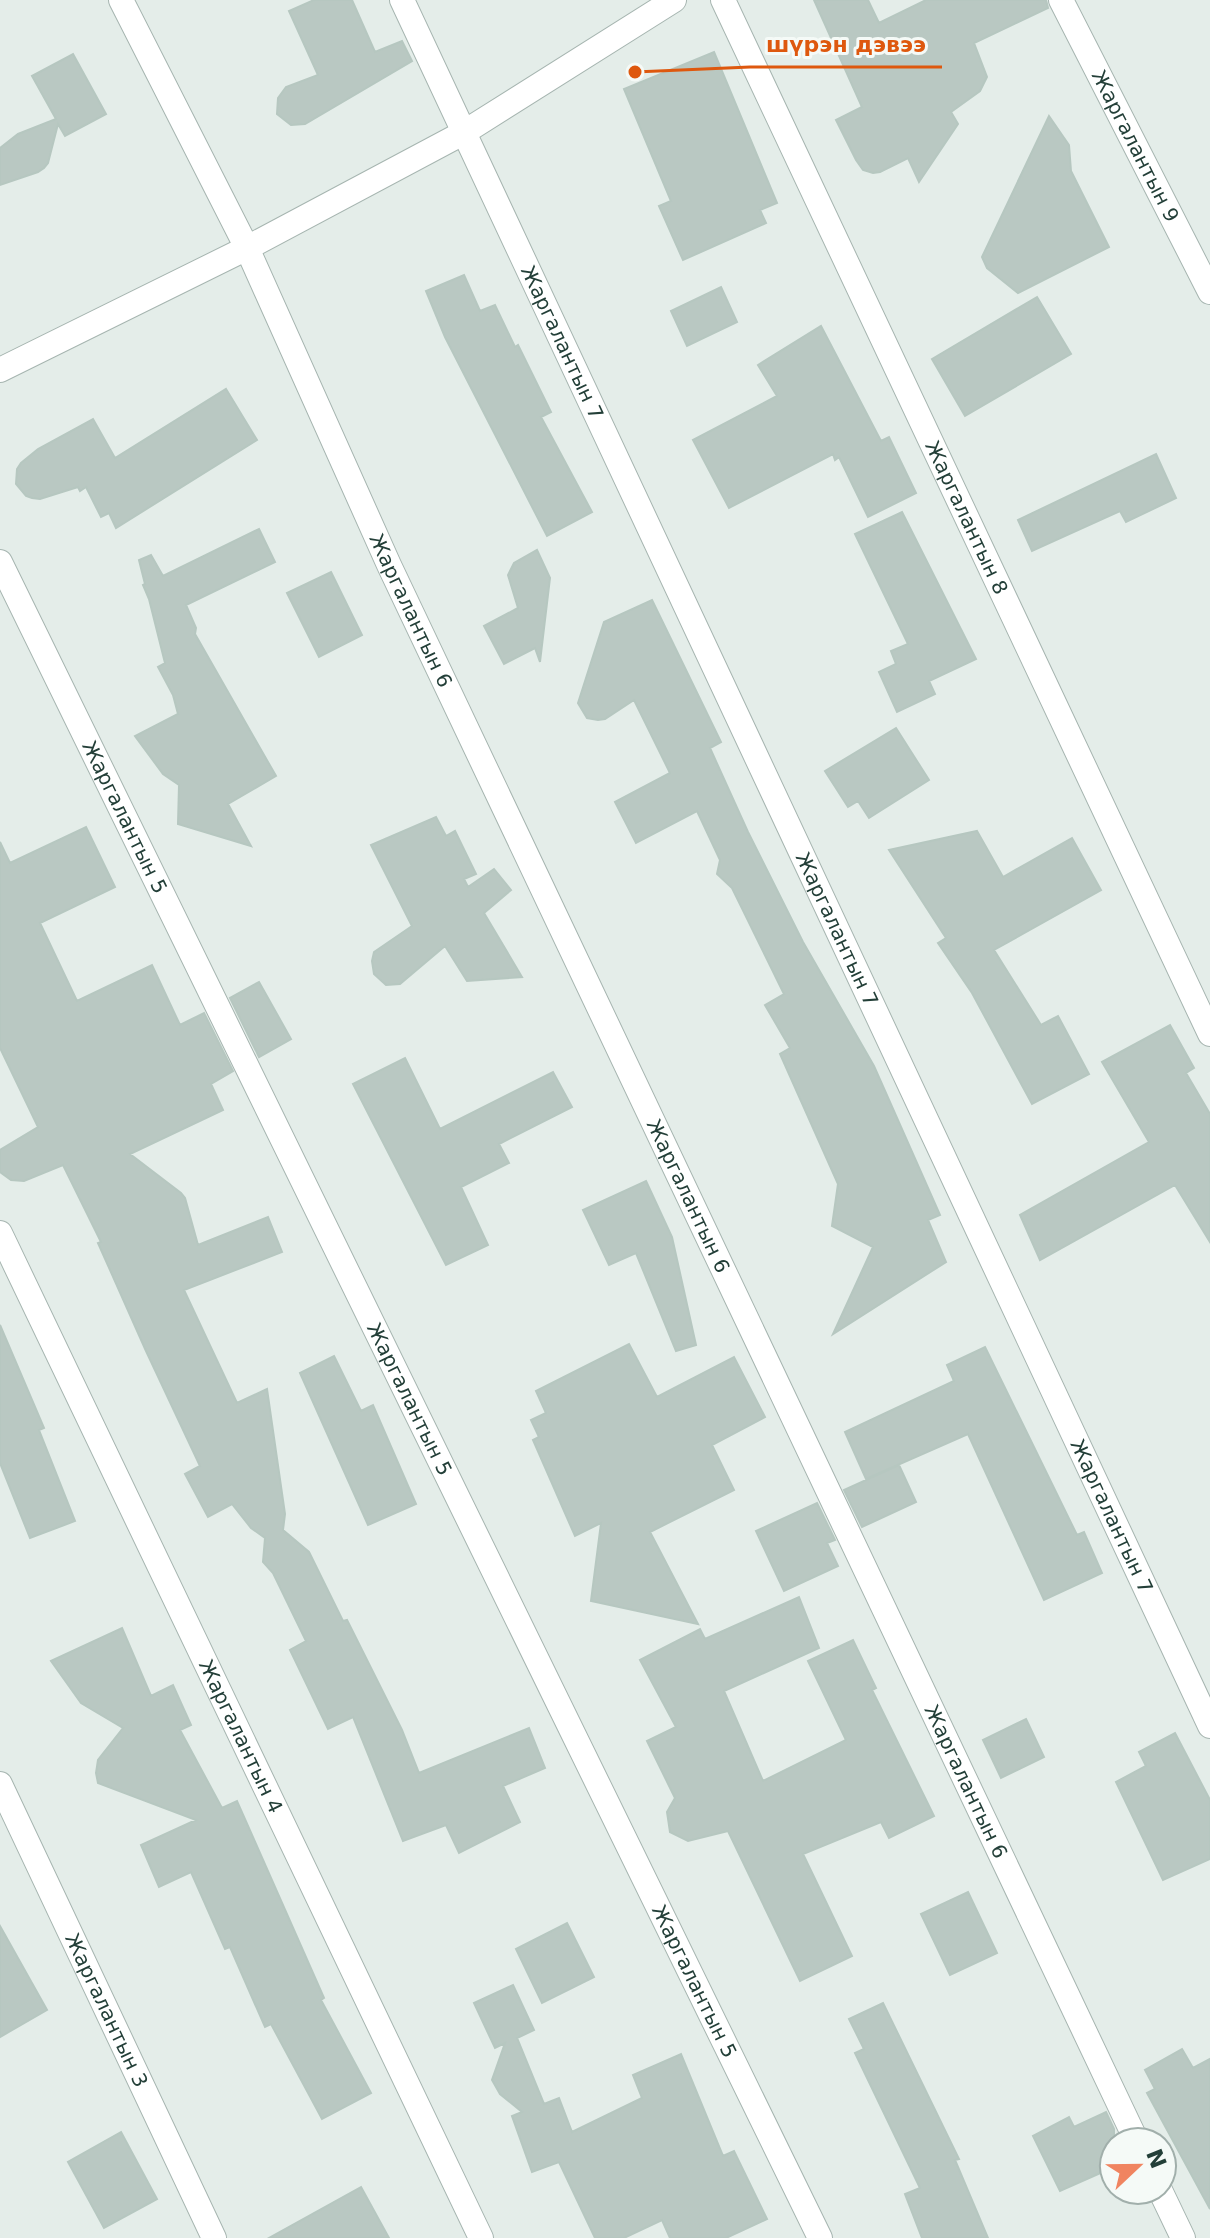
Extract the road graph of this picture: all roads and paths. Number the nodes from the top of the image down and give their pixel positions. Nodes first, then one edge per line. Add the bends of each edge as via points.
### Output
1 (121, 0) edge
2 (402, 0) edge
3 (674, 0) edge
4 (723, 0) edge
5 (1061, 0) edge
6 (463, 133) junction
7 (247, 248) junction
8 (1210, 292) edge
9 (0, 370) edge
10 (0, 562) edge
11 (1210, 1034) edge
12 (0, 1233) edge
13 (1210, 1726) edge
14 (0, 1784) edge
15 (1129, 2126) edge
16 (1168, 2206) edge
17 (214, 2238) edge
18 (481, 2238) edge
19 (820, 2238) edge
20 (1183, 2238) edge

1 - 7 street, Жаргалантын 6
2 - 6 street, Жаргалантын 7
3 - 6 street
4 - 11 street, Жаргалантын 8
5 - 8 street, Жаргалантын 9
6 - 7 street
6 - 13 street, Жаргалантын 7
7 - 9 street
7 - 15 street, Жаргалантын 6 via 389,565
10 - 19 street, Жаргалантын 5
12 - 18 street, Жаргалантын 4
14 - 17 street, Жаргалантын 3
16 - 20 street

